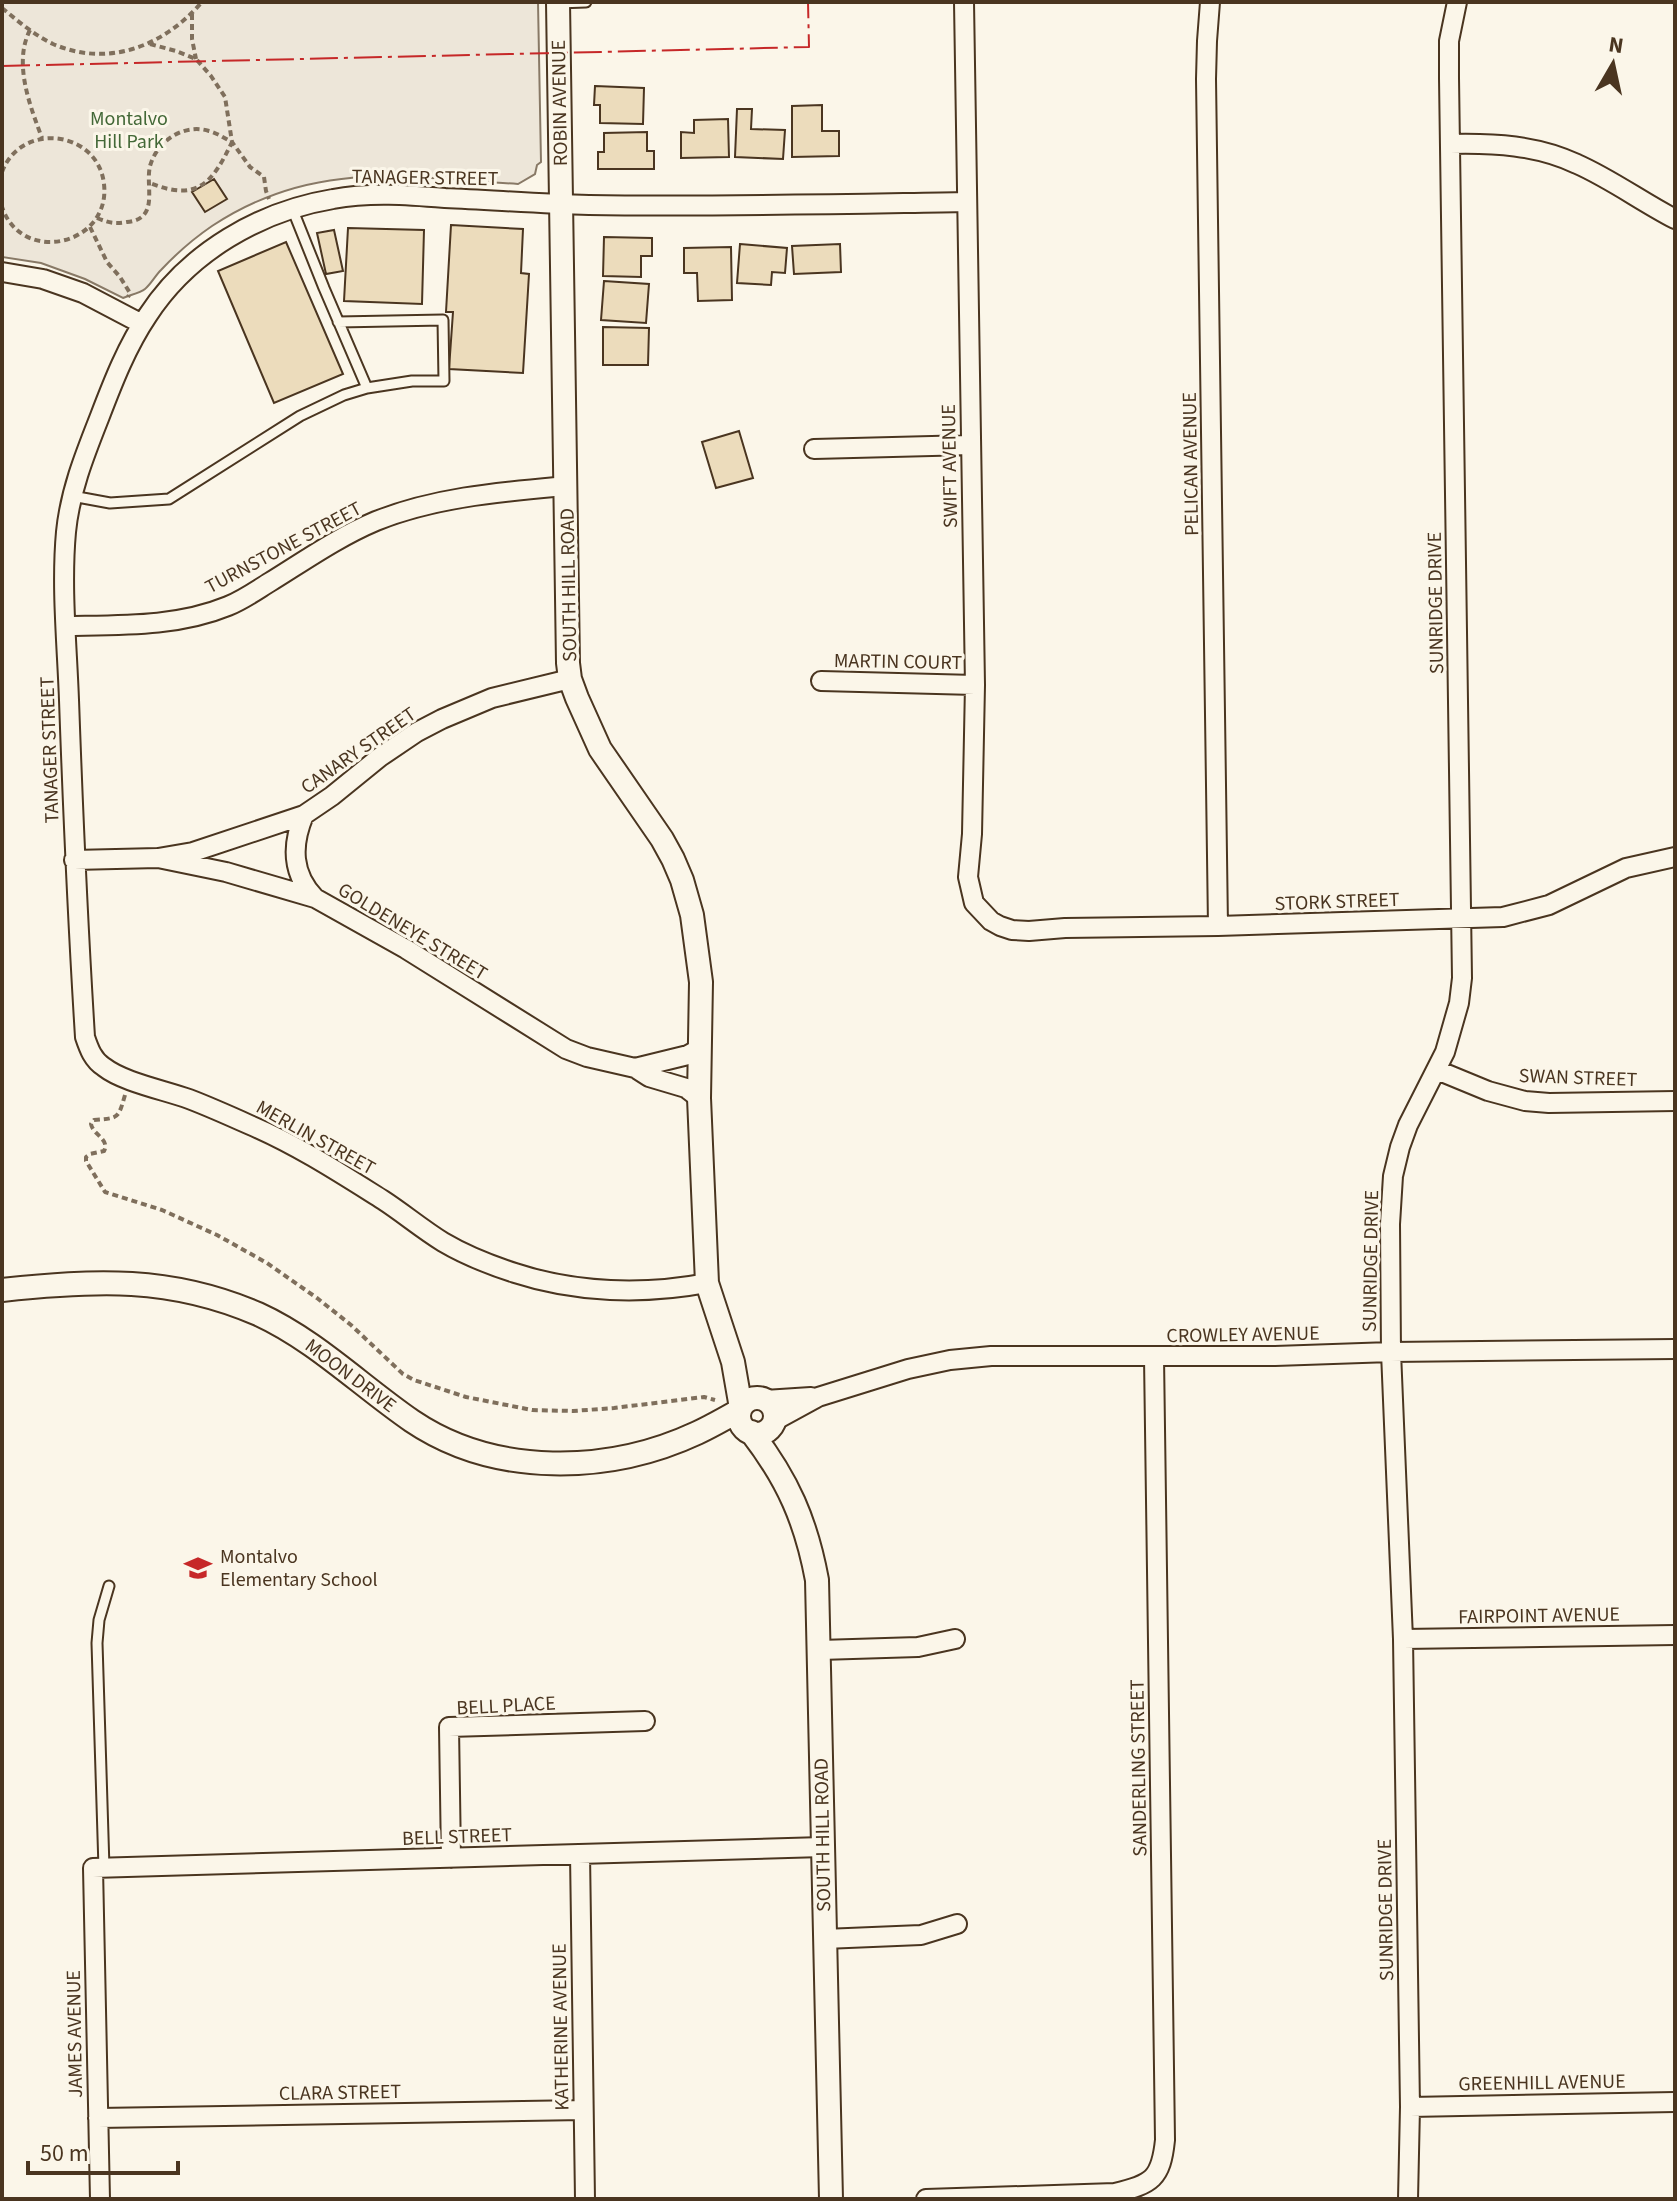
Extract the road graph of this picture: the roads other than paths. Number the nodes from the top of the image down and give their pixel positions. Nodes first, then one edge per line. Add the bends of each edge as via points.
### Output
1 (586, 2) edge
2 (964, 2) edge
3 (1210, 2) edge
4 (1457, 2) edge
5 (558, 3) edge
6 (1450, 144) junction
7 (967, 202) junction
8 (561, 204) junction
9 (284, 211) junction
10 (1675, 219) edge
11 (2, 272) edge
12 (338, 322) junction
13 (142, 324) junction
14 (367, 388) junction
15 (971, 445) junction
16 (814, 449) dead end
17 (566, 486) junction
18 (72, 496) junction
19 (66, 626) junction
20 (570, 679) junction
21 (821, 681) dead end
22 (975, 685) junction
23 (304, 815) junction
24 (1675, 857) edge
25 (158, 858) junction
26 (74, 860) junction
27 (315, 898) junction
28 (1461, 920) junction
29 (991, 921) joint
30 (1218, 926) junction
31 (699, 1049) junction
32 (635, 1068) junction
33 (1437, 1070) junction
34 (699, 1098) junction
35 (1675, 1101) edge
36 (707, 1283) junction
37 (2, 1290) edge
38 (1675, 1349) edge
39 (1391, 1352) junction
40 (1154, 1357) junction
41 (733, 1362) junction
42 (769, 1411) junction
43 (745, 1420) junction
44 (783, 1477) junction
45 (109, 1586) dead end
46 (1675, 1635) edge
47 (955, 1639) dead end
48 (1403, 1639) junction
49 (820, 1650) junction
50 (645, 1721) dead end
51 (823, 1847) junction
52 (580, 1854) junction
53 (451, 1858) junction
54 (98, 1868) junction
55 (957, 1924) dead end
56 (824, 1939) junction
57 (1675, 2102) edge
58 (1410, 2107) junction
59 (583, 2110) junction
60 (98, 2118) junction
61 (100, 2199) edge
62 (585, 2199) edge
63 (831, 2199) edge
64 (926, 2199) edge
65 (1408, 2199) edge

1 - 5 lane
2 - 7 street, SWIFT AVENUE
3 - 30 street, PELICAN AVENUE via 1206,69
4 - 6 street, SUNRIDGE DRIVE via 1449,41
5 - 8 street, ROBIN AVENUE
6 - 10 street via 1504,144 1557,155
6 - 28 street, SUNRIDGE DRIVE
7 - 8 street, TANAGER STREET
7 - 15 street, SWIFT AVENUE
8 - 9 street, TANAGER STREET via 378,195
8 - 17 street, SOUTH HILL ROAD
9 - 12 lane
9 - 13 street, TANAGER STREET via 245,227 201,257
11 - 13 street via 83,293
12 - 14 lane
12 - 14 lane via 443,320 444,381
13 - 18 street, TANAGER STREET via 105,403
14 - 18 lane via 300,416 169,499 110,503
15 - 16 street
15 - 22 street, SWIFT AVENUE
17 - 19 street, TURNSTONE STREET via 459,497 375,522 230,605 197,617
17 - 20 street, SOUTH HILL ROAD
18 - 19 street, TANAGER STREET via 66,533
19 - 26 street, TANAGER STREET
20 - 23 street, CANARY STREET via 492,698 442,719 380,757
20 - 31 street, SOUTH HILL ROAD via 600,749 662,839 682,880 699,964
21 - 22 street, MARTIN COURT
22 - 29 street, SWIFT AVENUE via 968,877 974,903
23 - 25 street, CANARY STREET via 193,852
23 - 27 street via 296,838 299,877
24 - 28 street, STORK STREET via 1626,868 1527,912
25 - 26 street, CANARY STREET
25 - 27 street, GOLDENEYE STREET
26 - 36 street, MERLIN STREET via 85,1037 101,1066 258,1128 323,1162 478,1260 554,1284 601,1289 640,1291
27 - 32 street, GOLDENEYE STREET via 566,1049
28 - 30 street, STORK STREET
28 - 33 street, SUNRIDGE DRIVE via 1459,1003
29 - 30 street, STORK STREET via 1029,931
31 - 32 street, GOLDENEYE STREET
31 - 34 street, SOUTH HILL ROAD
32 - 34 street, GOLDENEYE STREET
33 - 35 street, SWAN STREET via 1525,1101
33 - 39 street, SUNRIDGE DRIVE via 1408,1125 1393,1176
34 - 36 street, SOUTH HILL ROAD
36 - 41 street, SOUTH HILL ROAD
37 - 43 street, MOON DRIVE via 132,1283 213,1297 298,1336 414,1423 449,1441 507,1459 541,1464 612,1459
38 - 39 street, CROWLEY AVENUE
39 - 40 street, CROWLEY AVENUE
39 - 48 street, SUNRIDGE DRIVE
40 - 42 street, CROWLEY AVENUE via 950,1360
40 - 64 street, SANDERLING STREET via 1165,2140 1161,2166 1155,2177 1115,2193
41 - 42 street, SOUTH HILL ROAD
41 - 43 street, SOUTH HILL ROAD
42 - 43 street via 748,1400
42 - 43 street via 761,1433
42 - 44 street, SOUTH HILL ROAD
43 - 44 street, SOUTH HILL ROAD
44 - 49 street, SOUTH HILL ROAD via 812,1550
45 - 54 lane via 97,1643
46 - 48 street, FAIRPOINT AVENUE
47 - 49 street via 918,1647
48 - 58 street, SUNRIDGE DRIVE
49 - 51 street, SOUTH HILL ROAD
50 - 53 street, BELL PLACE via 449,1727
51 - 52 street, BELL STREET
51 - 56 street, SOUTH HILL ROAD
52 - 53 street, BELL STREET
52 - 59 street, KATHERINE AVENUE
53 - 54 street, BELL STREET
54 - 60 street, JAMES AVENUE
55 - 56 street via 921,1935
56 - 63 street, SOUTH HILL ROAD
57 - 58 street, GREENHILL AVENUE
58 - 65 street, SUNRIDGE DRIVE
59 - 60 street, CLARA STREET
59 - 62 street, KATHERINE AVENUE
60 - 61 street, JAMES AVENUE

